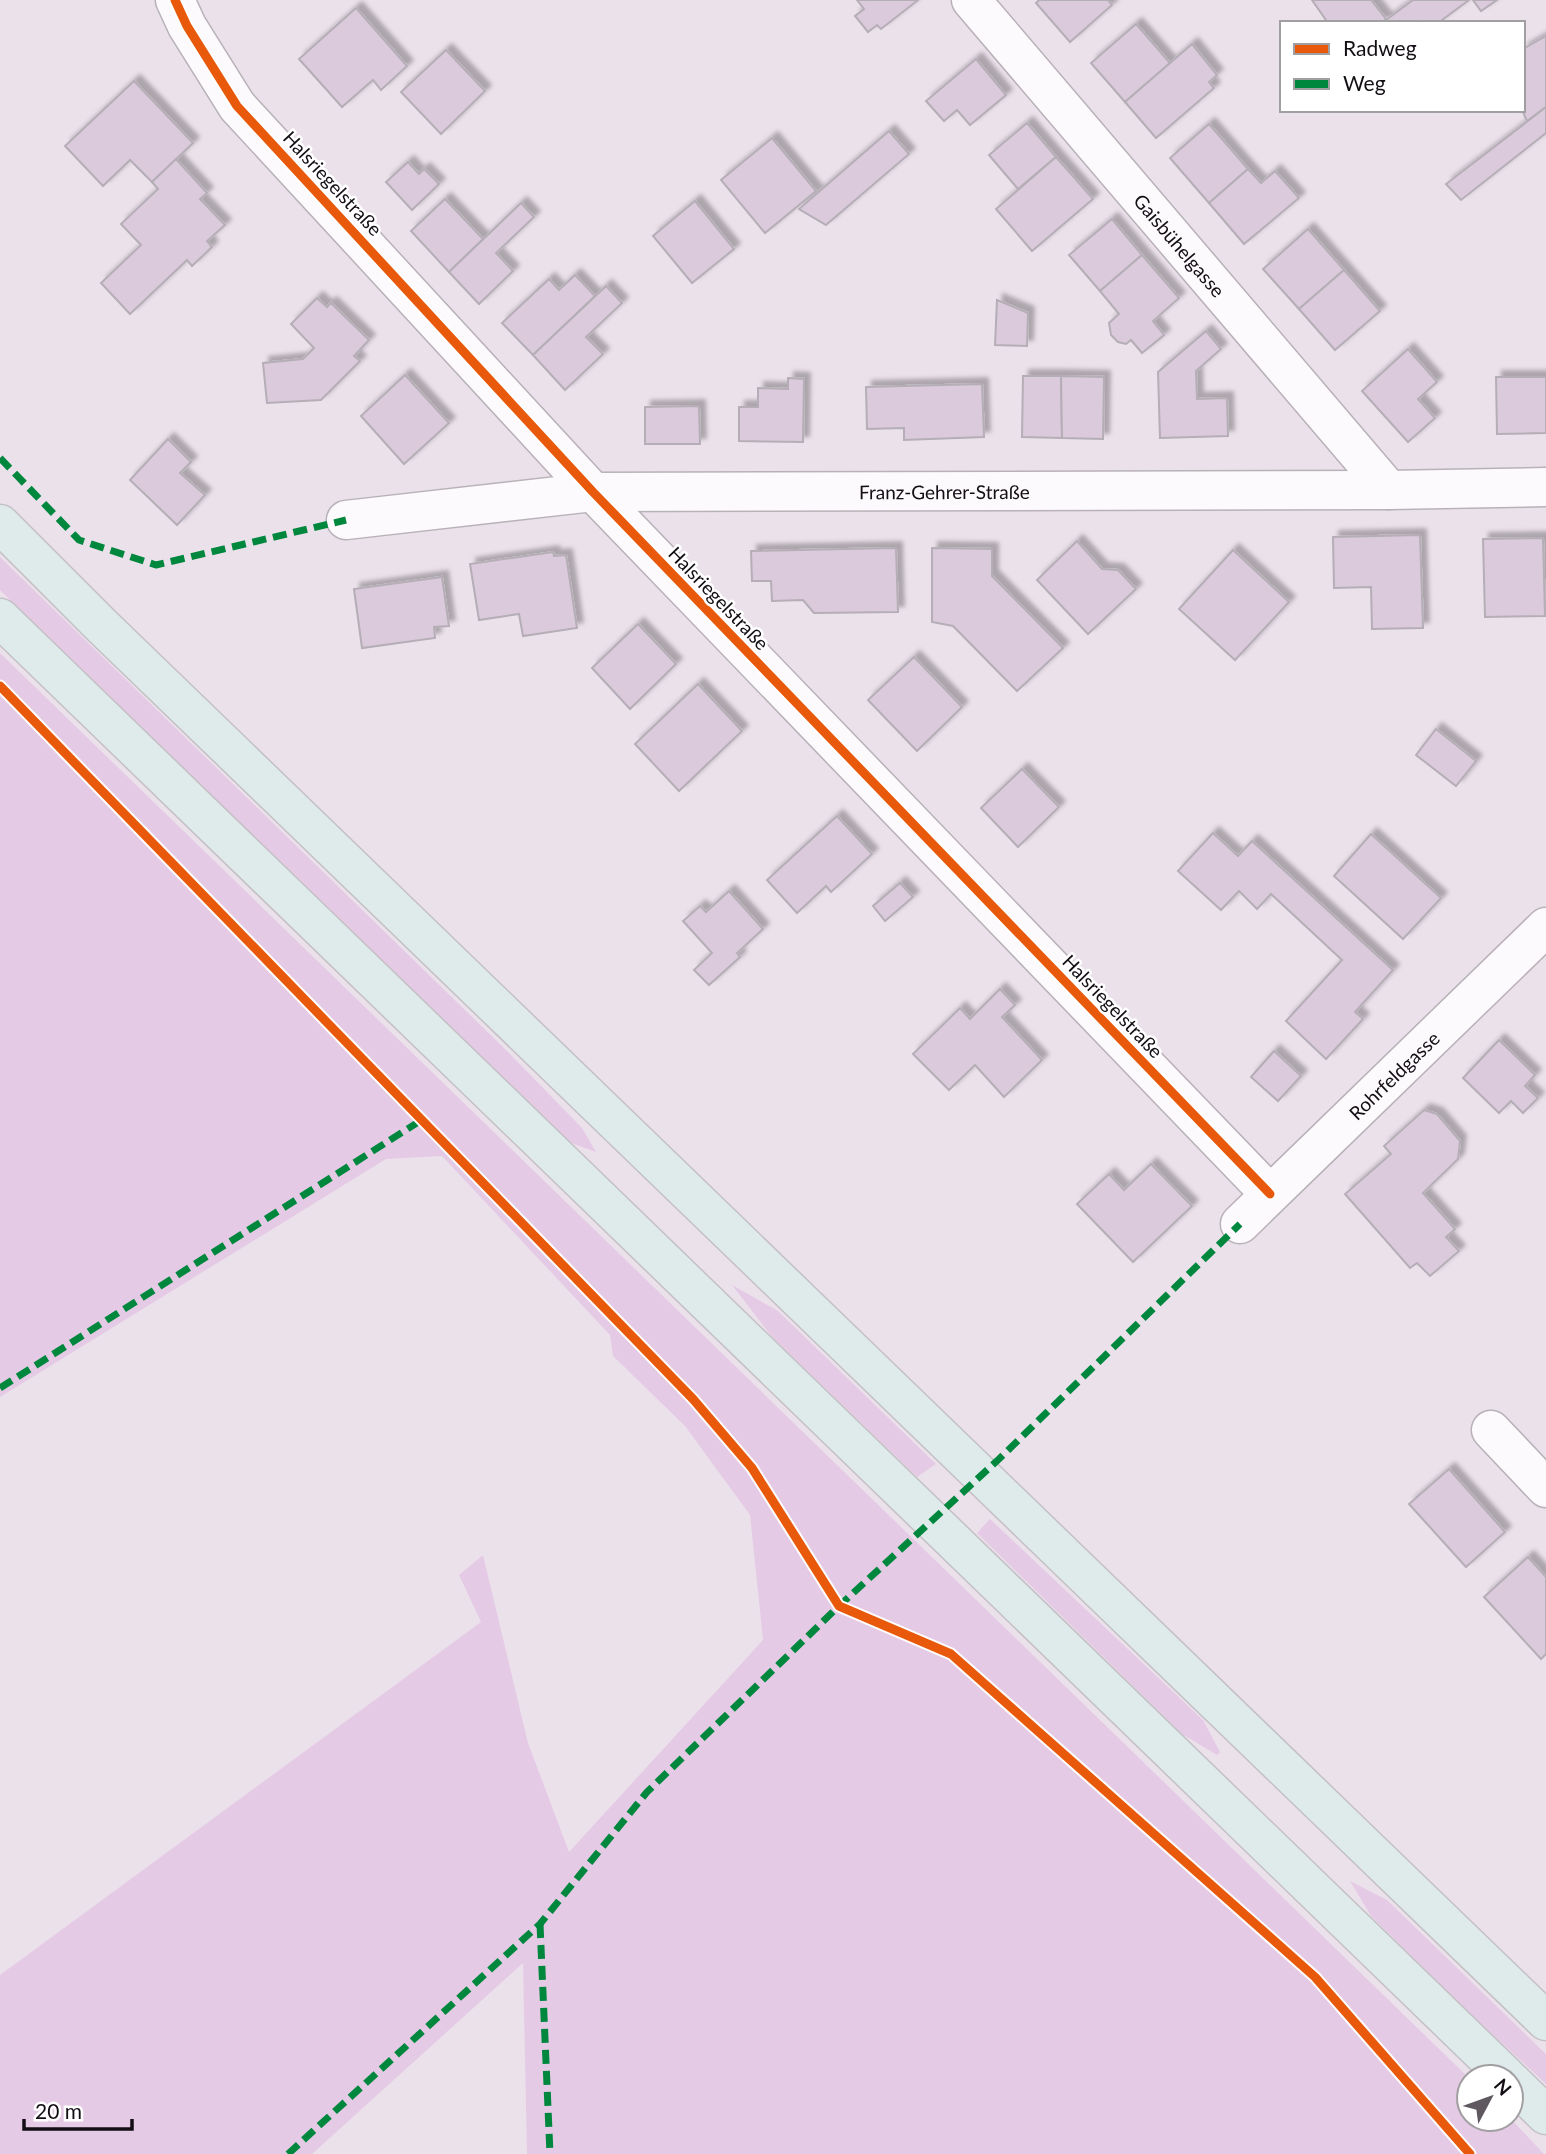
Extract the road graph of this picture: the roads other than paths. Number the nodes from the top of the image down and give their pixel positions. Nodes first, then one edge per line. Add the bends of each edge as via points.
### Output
1 (175, 0) edge
2 (971, 0) edge
3 (1546, 487) edge
4 (1389, 490) junction
5 (593, 492) junction
6 (346, 520) dead end
7 (0, 524) edge
8 (0, 618) edge
9 (1546, 927) edge
10 (1270, 1194) junction
11 (1240, 1224) dead end
12 (1491, 1430) dead end
13 (1546, 1488) edge
14 (1546, 2021) edge
15 (1493, 2063) edge
16 (1525, 2095) edge
17 (1546, 2115) edge

1 - 5 street, Halsriegelstraße via 237,106
2 - 4 street, Gaisbühelgasse
3 - 4 street, Franz-Gehrer-Straße
4 - 5 street, Franz-Gehrer-Straße
5 - 6 street, Franz-Gehrer-Straße
5 - 10 street, Halsriegelstraße
7 - 14 main road
8 - 15 main road
9 - 10 street, Rohrfeldgasse
10 - 11 street, Rohrfeldgasse
12 - 13 street
16 - 17 main road

